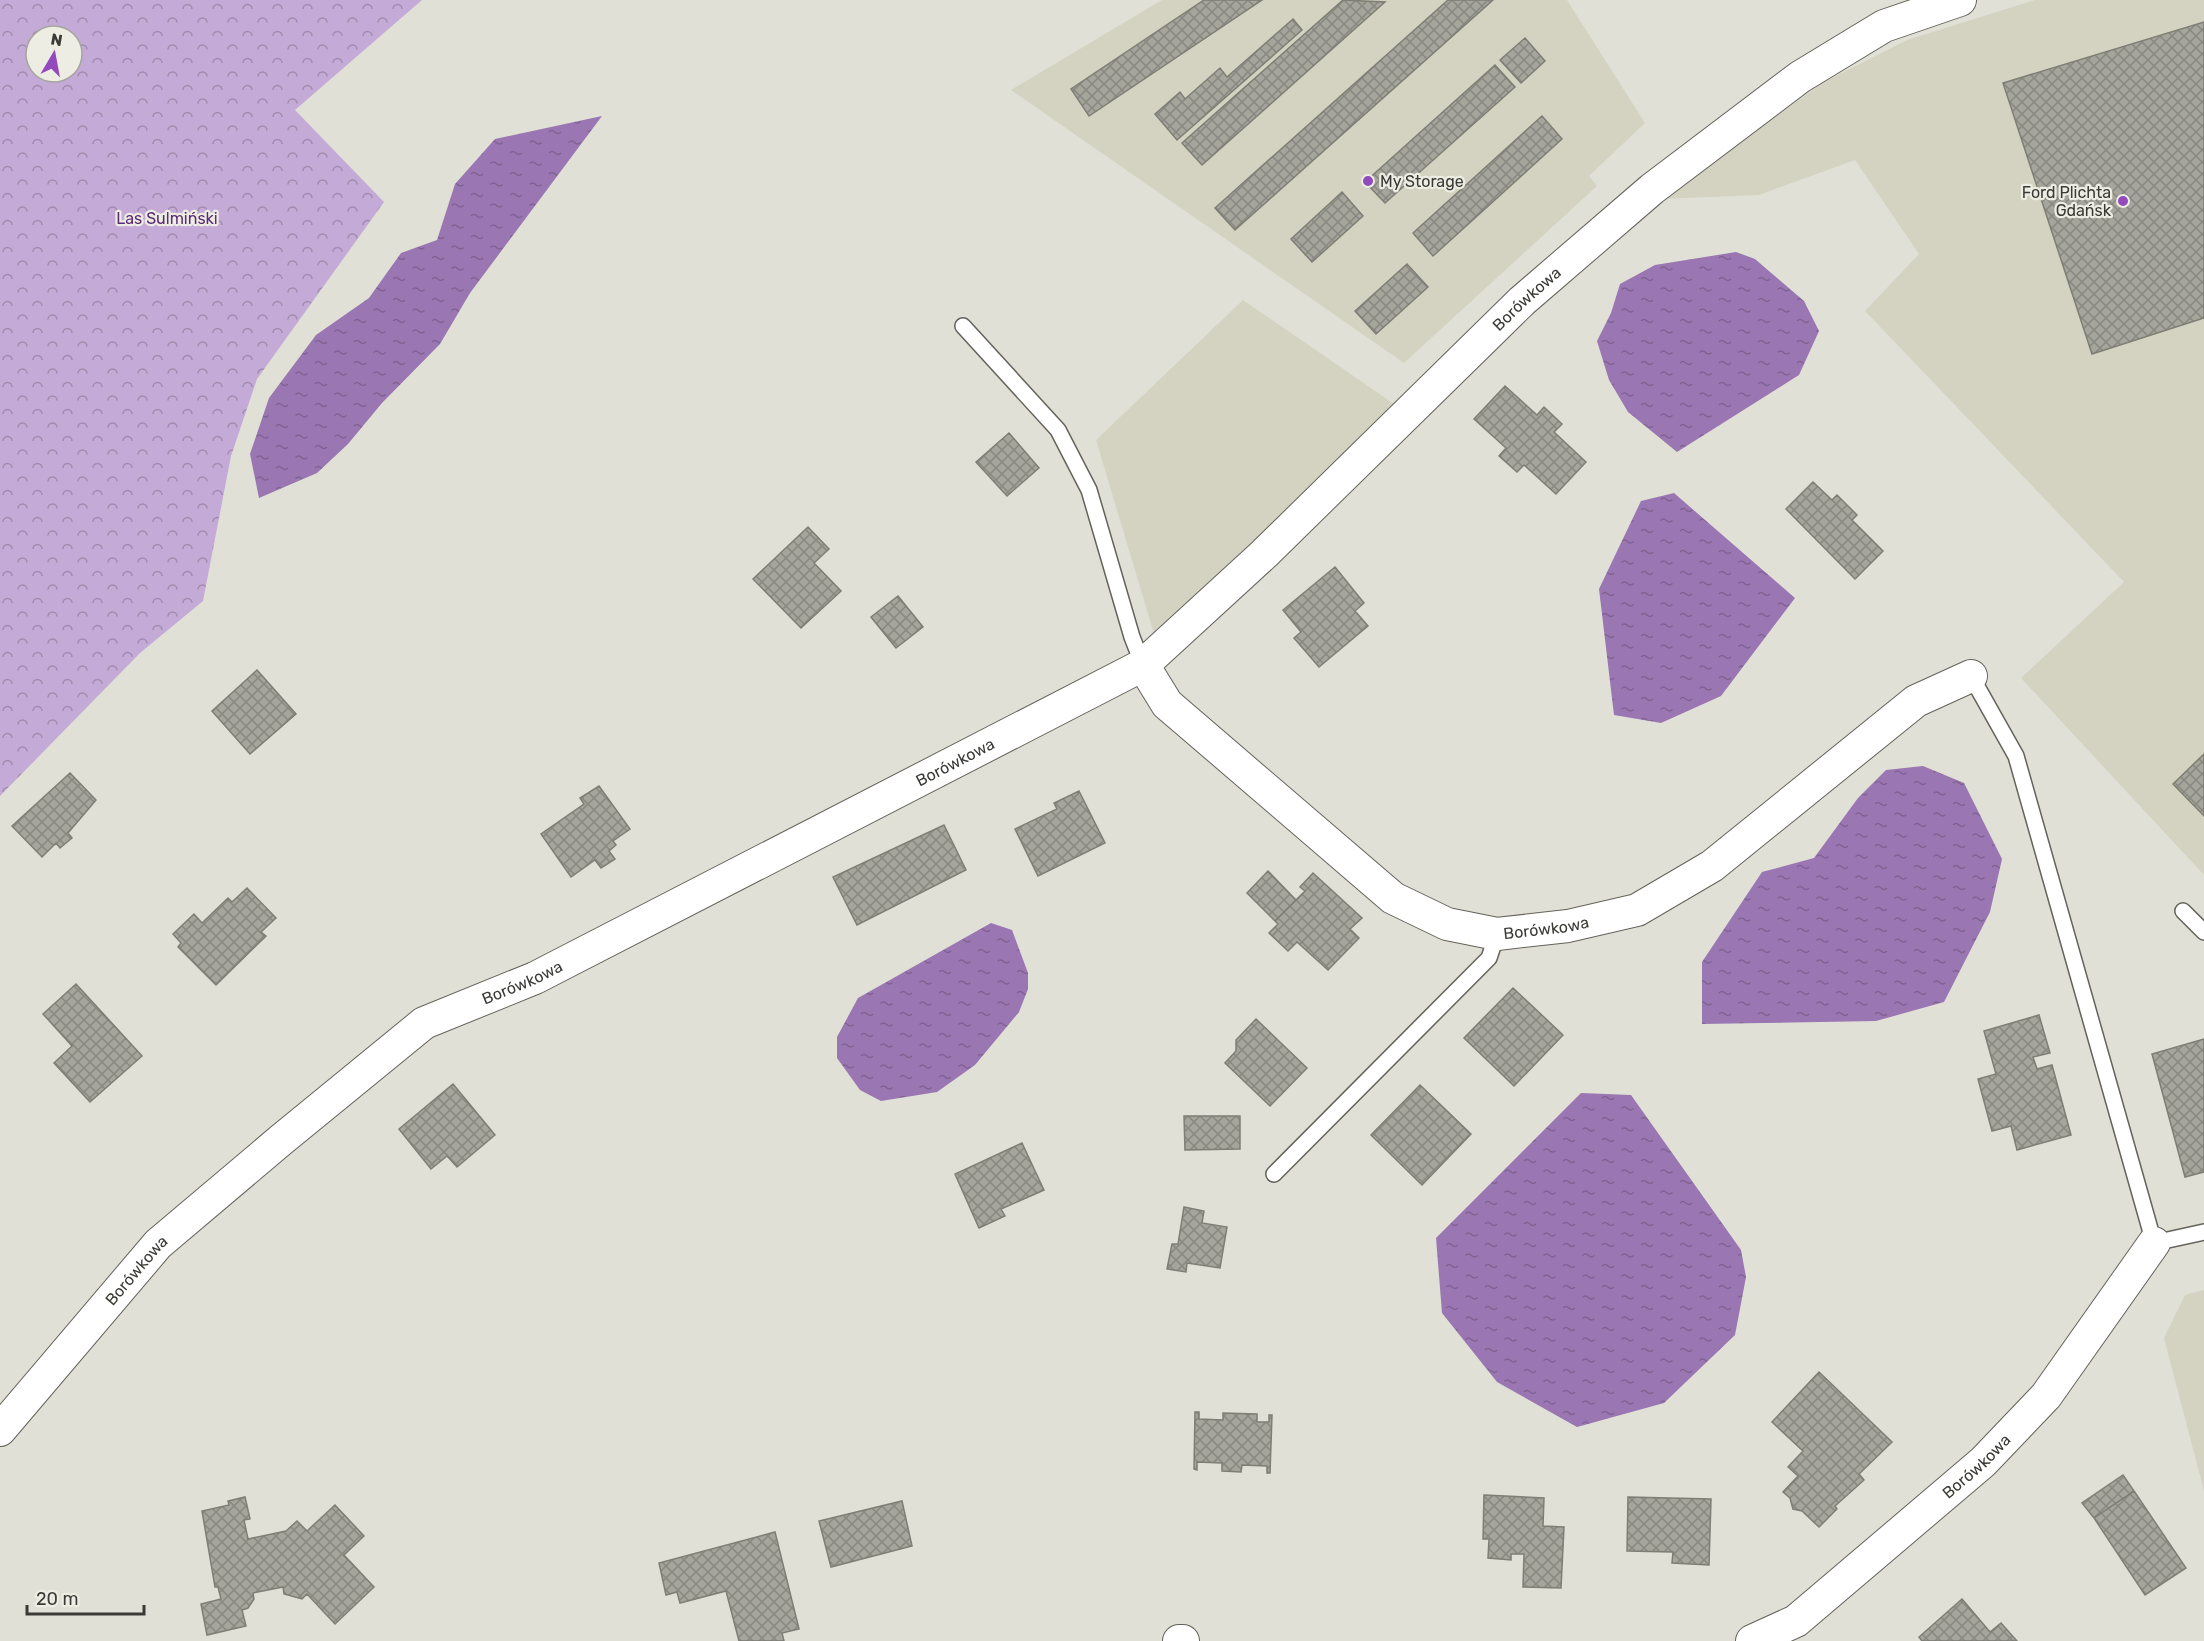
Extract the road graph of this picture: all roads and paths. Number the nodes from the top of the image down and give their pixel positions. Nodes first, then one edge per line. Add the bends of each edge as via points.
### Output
1 (1960, 0) edge
2 (963, 326) dead end
3 (1143, 665) junction
4 (1971, 676) joint
5 (2183, 911) dead end
6 (2204, 932) edge
7 (1497, 934) junction
8 (1274, 1174) dead end
9 (2204, 1232) edge
10 (2154, 1243) junction
11 (0, 1430) edge
12 (1752, 1641) edge

1 - 3 street, Borówkowa via 1884,26 1800,77 1652,189 1522,302 1264,554
2 - 3 lane via 1058,430 1089,490
3 - 7 street, Borówkowa via 1167,704 1393,898 1447,924
3 - 11 street, Borówkowa via 535,978 424,1023 158,1244
4 - 7 street, Borówkowa via 1916,701 1712,866 1636,910 1568,926
4 - 10 lane via 2016,756
5 - 6 lane
7 - 8 lane via 1489,958
9 - 10 lane
10 - 12 street, Borówkowa via 2046,1396 1983,1462 1796,1621

